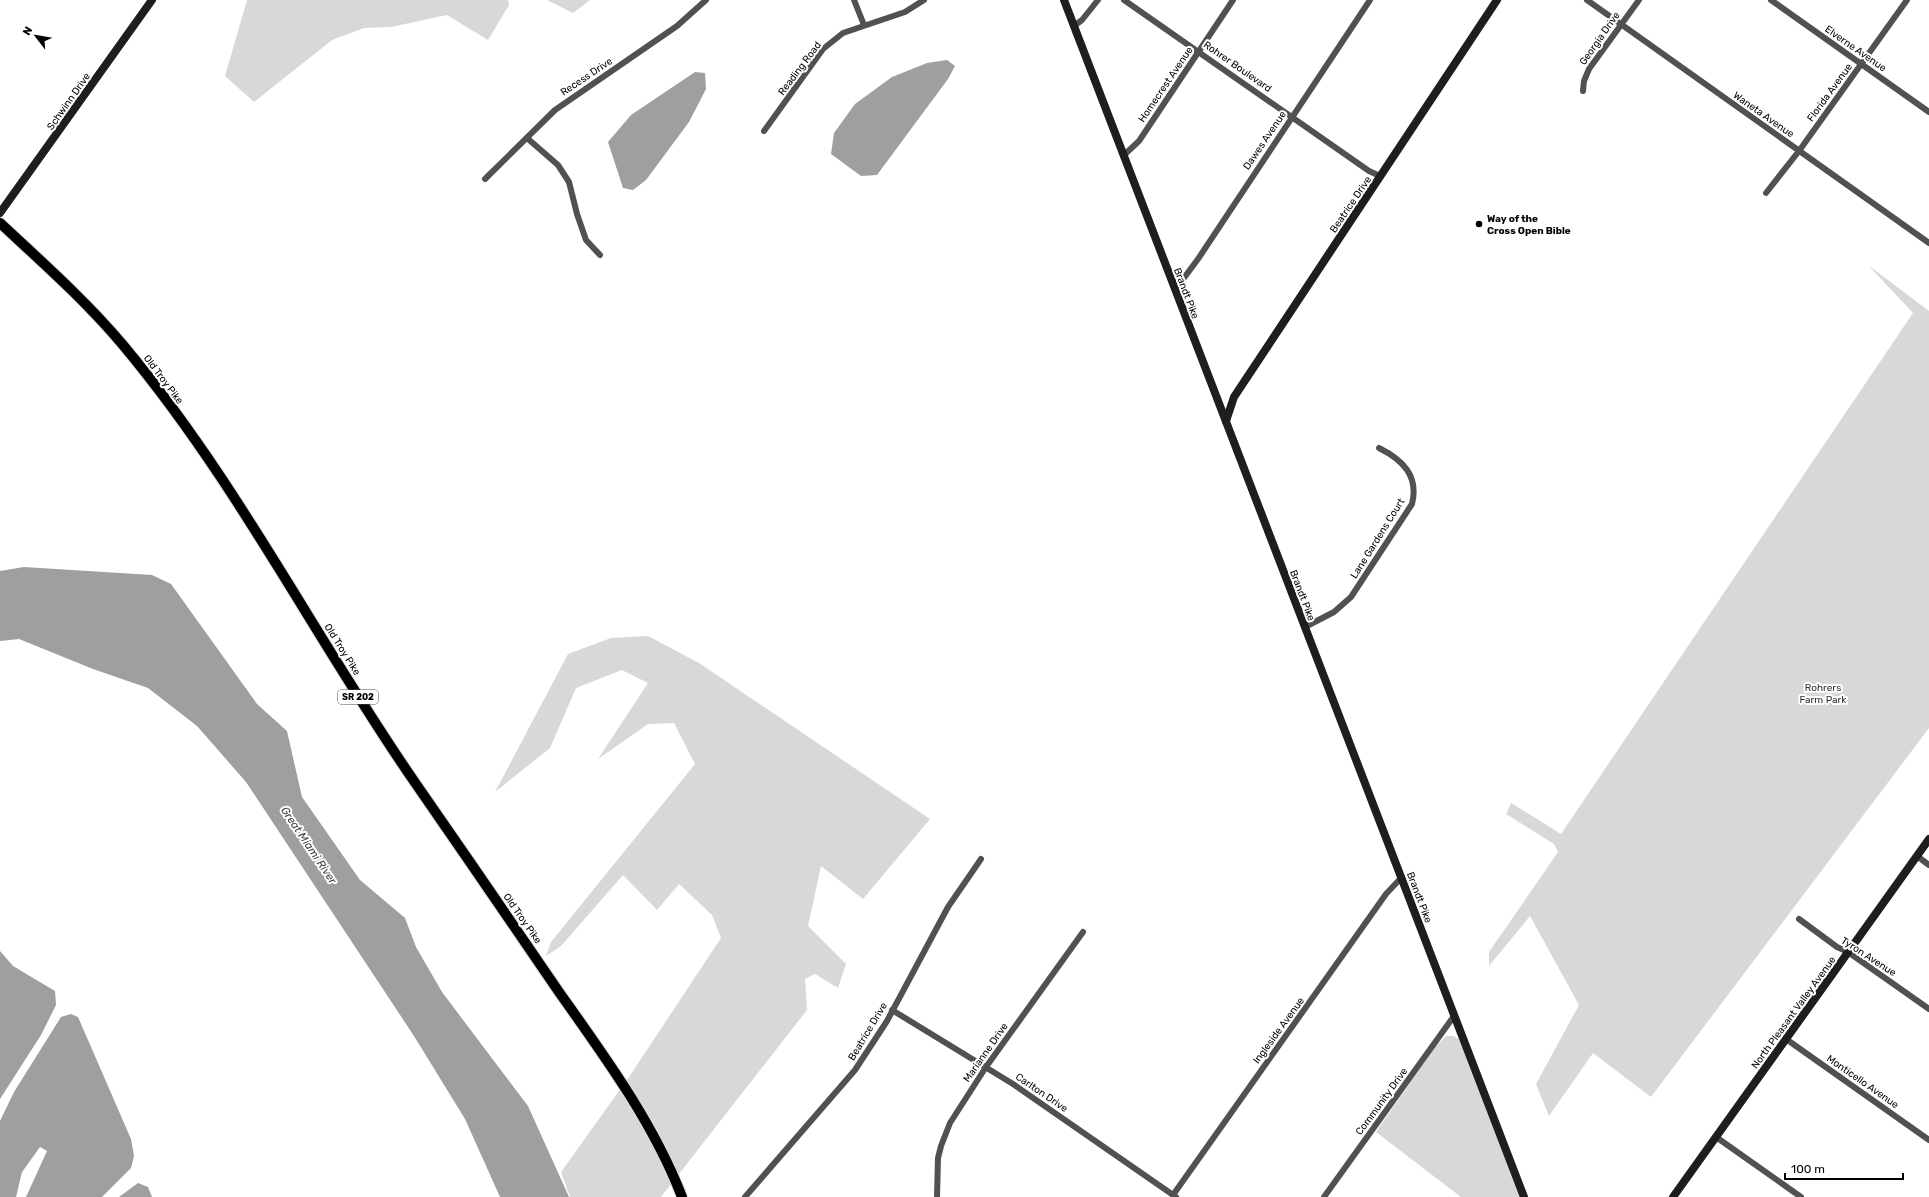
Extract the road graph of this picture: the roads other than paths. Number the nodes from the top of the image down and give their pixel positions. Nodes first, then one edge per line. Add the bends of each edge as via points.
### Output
1 (152, 0) edge
2 (706, 0) edge
3 (854, 0) edge
4 (924, 0) edge
5 (1064, 0) edge
6 (1098, 0) edge
7 (1124, 0) edge
8 (1233, 0) edge
9 (1370, 0) edge
10 (1497, 0) edge
11 (1587, 0) edge
12 (1639, 0) edge
13 (1771, 0) edge
14 (1907, 0) edge
15 (1621, 24) junction
16 (864, 25) junction
17 (1074, 26) junction
18 (1198, 51) junction
19 (1861, 64) junction
20 (1583, 91) dead end
21 (1929, 112) edge
22 (1292, 116) junction
23 (764, 131) dead end
24 (527, 138) junction
25 (1799, 151) junction
26 (1123, 156) junction
27 (1380, 176) junction
28 (485, 180) dead end
29 (1766, 193) dead end
30 (0, 214) edge
31 (0, 223) edge
32 (1929, 243) edge
33 (600, 255) dead end
34 (1175, 290) junction
35 (1226, 421) junction
36 (1379, 448) dead end
37 (1305, 627) junction
38 (1929, 839) edge
39 (1917, 856) junction
40 (981, 859) dead end
41 (1929, 865) edge
42 (1401, 878) junction
43 (1799, 919) dead end
44 (1083, 932) dead end
45 (1848, 952) junction
46 (1929, 1009) edge
47 (892, 1010) junction
48 (1454, 1016) junction
49 (1786, 1039) junction
50 (986, 1067) junction
51 (1716, 1137) junction
52 (1929, 1140) edge
53 (1175, 1196) edge
54 (682, 1197) edge
55 (745, 1197) edge
56 (937, 1197) edge
57 (1324, 1197) edge
58 (1524, 1197) edge
59 (1673, 1197) edge
60 (1801, 1197) edge

1 - 30 main road, Schwinn Drive
2 - 24 street, Recess Drive via 677,26 554,110
3 - 16 street
4 - 16 street, Reading Road via 905,12
5 - 17 main road, Brandt Pike
6 - 17 street
7 - 18 street, Rohrer Boulevard
8 - 18 street, Homecrest Avenue
9 - 22 street, Dawes Avenue
10 - 27 main road, Beatrice Drive
11 - 15 street, Waneta Avenue
12 - 15 street, Georgia Drive
13 - 19 street, Elverne Avenue
14 - 19 street, Florida Avenue
15 - 20 street, Georgia Drive via 1589,69
15 - 25 street, Waneta Avenue
16 - 23 street, Reading Road via 843,33 823,49
17 - 26 main road, Brandt Pike
18 - 22 street, Rohrer Boulevard
18 - 26 street, Homecrest Avenue via 1139,141
19 - 21 street, Elverne Avenue
19 - 25 street, Florida Avenue
22 - 27 street, Rohrer Boulevard via 1369,171
22 - 34 street, Dawes Avenue
24 - 28 street, Recess Drive
24 - 33 street via 558,165 569,182 586,240
25 - 29 street, Florida Avenue
25 - 32 street, Waneta Avenue
26 - 34 main road, Brandt Pike
27 - 35 main road, Beatrice Drive via 1234,397
31 - 54 main road, Old Troy Pike / SR 202 via 98,317 122,344 205,456 255,529 414,781 646,1120
34 - 35 main road, Brandt Pike
35 - 37 main road, Brandt Pike
36 - 37 street, Lane Gardens Court via 1396,459 1409,474 1414,486 1412,504 1351,597 1334,612
37 - 42 main road, Brandt Pike
38 - 39 main road, North Pleasant Valley Avenue
39 - 41 street
39 - 45 main road, North Pleasant Valley Avenue
40 - 47 street, Beatrice Drive via 937,925
42 - 48 main road, Brandt Pike
42 - 53 street, Ingleside Avenue via 1386,894
43 - 45 street, Tyron Avenue
44 - 50 street, Marianne Drive
45 - 46 street, Tyron Avenue
45 - 49 main road, North Pleasant Valley Avenue
47 - 50 street, Carlton Drive
47 - 55 street, Beatrice Drive via 854,1070
48 - 57 street, Community Drive
48 - 58 main road, Brandt Pike
49 - 51 main road, North Pleasant Valley Avenue
49 - 52 street, Monticello Avenue
50 - 53 street, Carlton Drive
50 - 56 street, Marianne Drive via 945,1134 938,1158
51 - 59 main road, North Pleasant Valley Avenue
51 - 60 street

